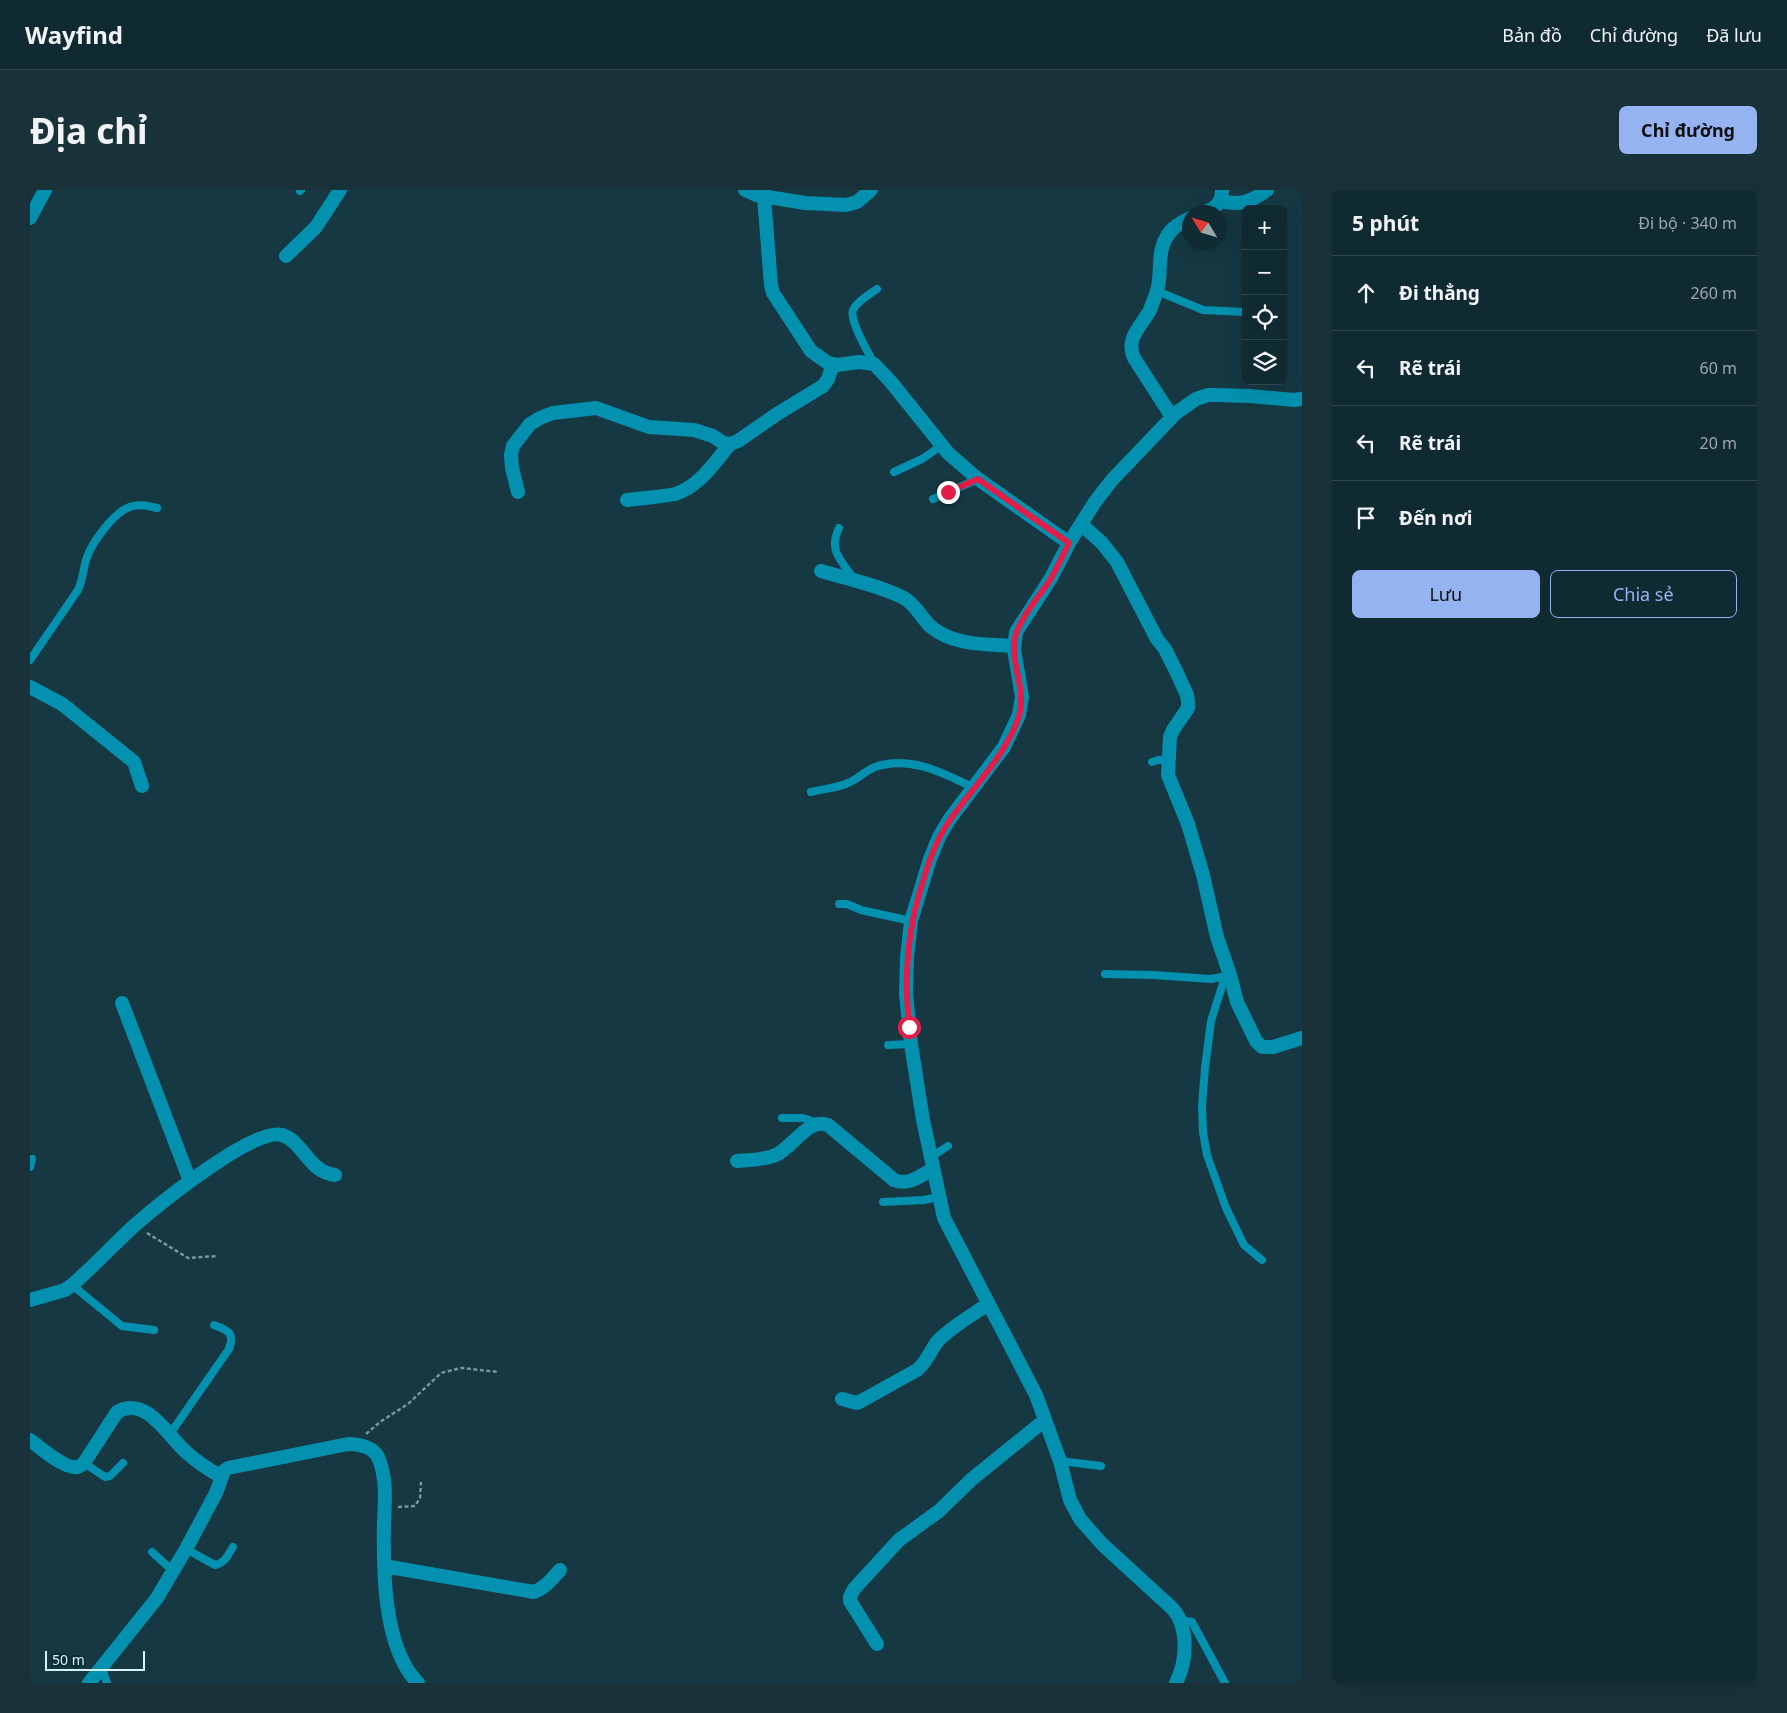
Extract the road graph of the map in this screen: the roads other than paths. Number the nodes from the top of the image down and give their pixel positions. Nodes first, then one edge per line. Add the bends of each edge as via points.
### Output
1 (45, 190) edge
2 (340, 190) edge
3 (745, 190) edge
4 (870, 190) edge
5 (1267, 190) edge
6 (1221, 196) edge
7 (764, 197) junction
8 (30, 218) edge
9 (1182, 222) edge
10 (286, 256) dead end
11 (877, 289) dead end
12 (1157, 291) junction
13 (1242, 312) edge
14 (832, 364) junction
15 (874, 364) junction
16 (1302, 399) edge
17 (1172, 417) junction
18 (730, 444) junction
19 (941, 446) junction
20 (894, 472) dead end
21 (978, 479) junction
22 (518, 492) dead end
23 (933, 499) dead end
24 (627, 500) dead end
25 (157, 508) dead end
26 (1081, 524) junction
27 (839, 528) dead end
28 (1069, 543) junction
29 (821, 572) dead end
30 (855, 580) junction
31 (1014, 646) junction
32 (30, 660) edge
33 (30, 687) edge
34 (1168, 760) junction
35 (1152, 762) dead end
36 (142, 786) dead end
37 (974, 788) junction
38 (811, 792) dead end
39 (838, 904) dead end
40 (911, 921) junction
41 (1104, 974) dead end
42 (1228, 976) junction
43 (122, 1003) dead end
44 (1302, 1038) edge
45 (911, 1044) junction
46 (888, 1045) dead end
47 (782, 1118) dead end
48 (818, 1123) junction
49 (948, 1146) dead end
50 (737, 1161) dead end
51 (932, 1163) junction
52 (335, 1175) dead end
53 (190, 1182) junction
54 (938, 1197) junction
55 (883, 1202) dead end
56 (1262, 1260) dead end
57 (72, 1286) junction
58 (30, 1300) edge
59 (988, 1304) junction
60 (214, 1325) dead end
61 (154, 1330) dead end
62 (842, 1399) dead end
63 (1045, 1420) junction
64 (170, 1434) junction
65 (30, 1440) edge
66 (1060, 1461) junction
67 (84, 1463) junction
68 (123, 1463) dead end
69 (1101, 1466) dead end
70 (222, 1477) junction
71 (233, 1547) dead end
72 (186, 1549) junction
73 (152, 1552) dead end
74 (384, 1566) junction
75 (560, 1570) dead end
76 (174, 1571) junction
77 (1181, 1620) junction
78 (877, 1644) dead end
79 (102, 1668) junction
80 (90, 1683) edge
81 (107, 1683) edge
82 (418, 1683) edge
83 (1176, 1683) edge
84 (1225, 1683) edge

1 - 8 street
2 - 10 street via 316,227
3 - 7 street
4 - 7 street via 857,202 846,206
5 - 6 street via 1242,203 1234,204
7 - 14 street via 773,292 811,351
9 - 12 street via 1165,239
11 - 15 lane via 857,304 853,313 854,322
12 - 13 lane via 1203,310
12 - 17 street via 1150,310 1133,334 1132,352
14 - 15 street
14 - 18 street via 823,386
15 - 19 street
16 - 17 street via 1208,395 1196,399
17 - 26 street via 1112,480
18 - 22 street via 694,430 649,427 600,408 554,413 530,424 513,446 512,468
18 - 24 street via 690,487 675,494
19 - 20 lane
19 - 21 street
21 - 23 lane
21 - 28 street
25 - 32 lane via 133,506 109,524 88,554 81,585
26 - 28 street
26 - 34 street via 1117,562 1187,695 1188,708 1172,730
27 - 30 lane via 834,546
28 - 31 street via 1016,632
29 - 30 street
30 - 31 street via 906,599 929,625 946,635 975,644
31 - 37 street via 1022,697 1019,716 1004,747
33 - 36 street via 62,704 134,762
34 - 35 lane
34 - 42 street via 1169,780 1188,824
37 - 38 lane via 929,767 888,764 872,768 849,783
37 - 40 street via 939,837
39 - 40 lane
40 - 45 street via 906,993
41 - 42 lane via 1211,979
42 - 44 street via 1237,1002 1262,1047 1274,1047
42 - 56 lane via 1211,1021 1202,1106 1203,1132 1207,1155 1226,1208 1244,1244
43 - 53 street
45 - 46 lane
45 - 51 street
47 - 48 lane via 803,1118
48 - 50 street via 776,1155
48 - 51 street via 828,1125 894,1180 912,1181
49 - 51 lane
51 - 54 street
52 - 53 street via 319,1170 283,1135 273,1134 252,1142
53 - 57 street via 135,1225
54 - 55 lane
54 - 59 street via 944,1218
57 - 58 street
57 - 61 lane via 122,1326
59 - 62 street via 944,1335 917,1370 856,1403
59 - 63 street via 1036,1395
60 - 64 lane via 230,1334 229,1349
63 - 66 street
63 - 78 street via 972,1479 939,1511 899,1540 854,1589 850,1601
64 - 67 street via 150,1415 124,1408 113,1417
64 - 70 street via 185,1452
65 - 67 street via 67,1465 78,1467
66 - 69 lane
66 - 77 street via 1070,1500 1080,1519
67 - 68 lane via 105,1477
70 - 72 street
70 - 74 street via 228,1468 234,1466 348,1444 370,1450 377,1455 384,1477
71 - 72 lane via 221,1563 215,1565
72 - 76 street
73 - 76 lane
74 - 75 street via 534,1592
74 - 82 street via 392,1633 409,1674
76 - 79 street via 147,1613
77 - 83 street via 1184,1659
77 - 84 lane via 1192,1622
79 - 80 street
79 - 81 lane

